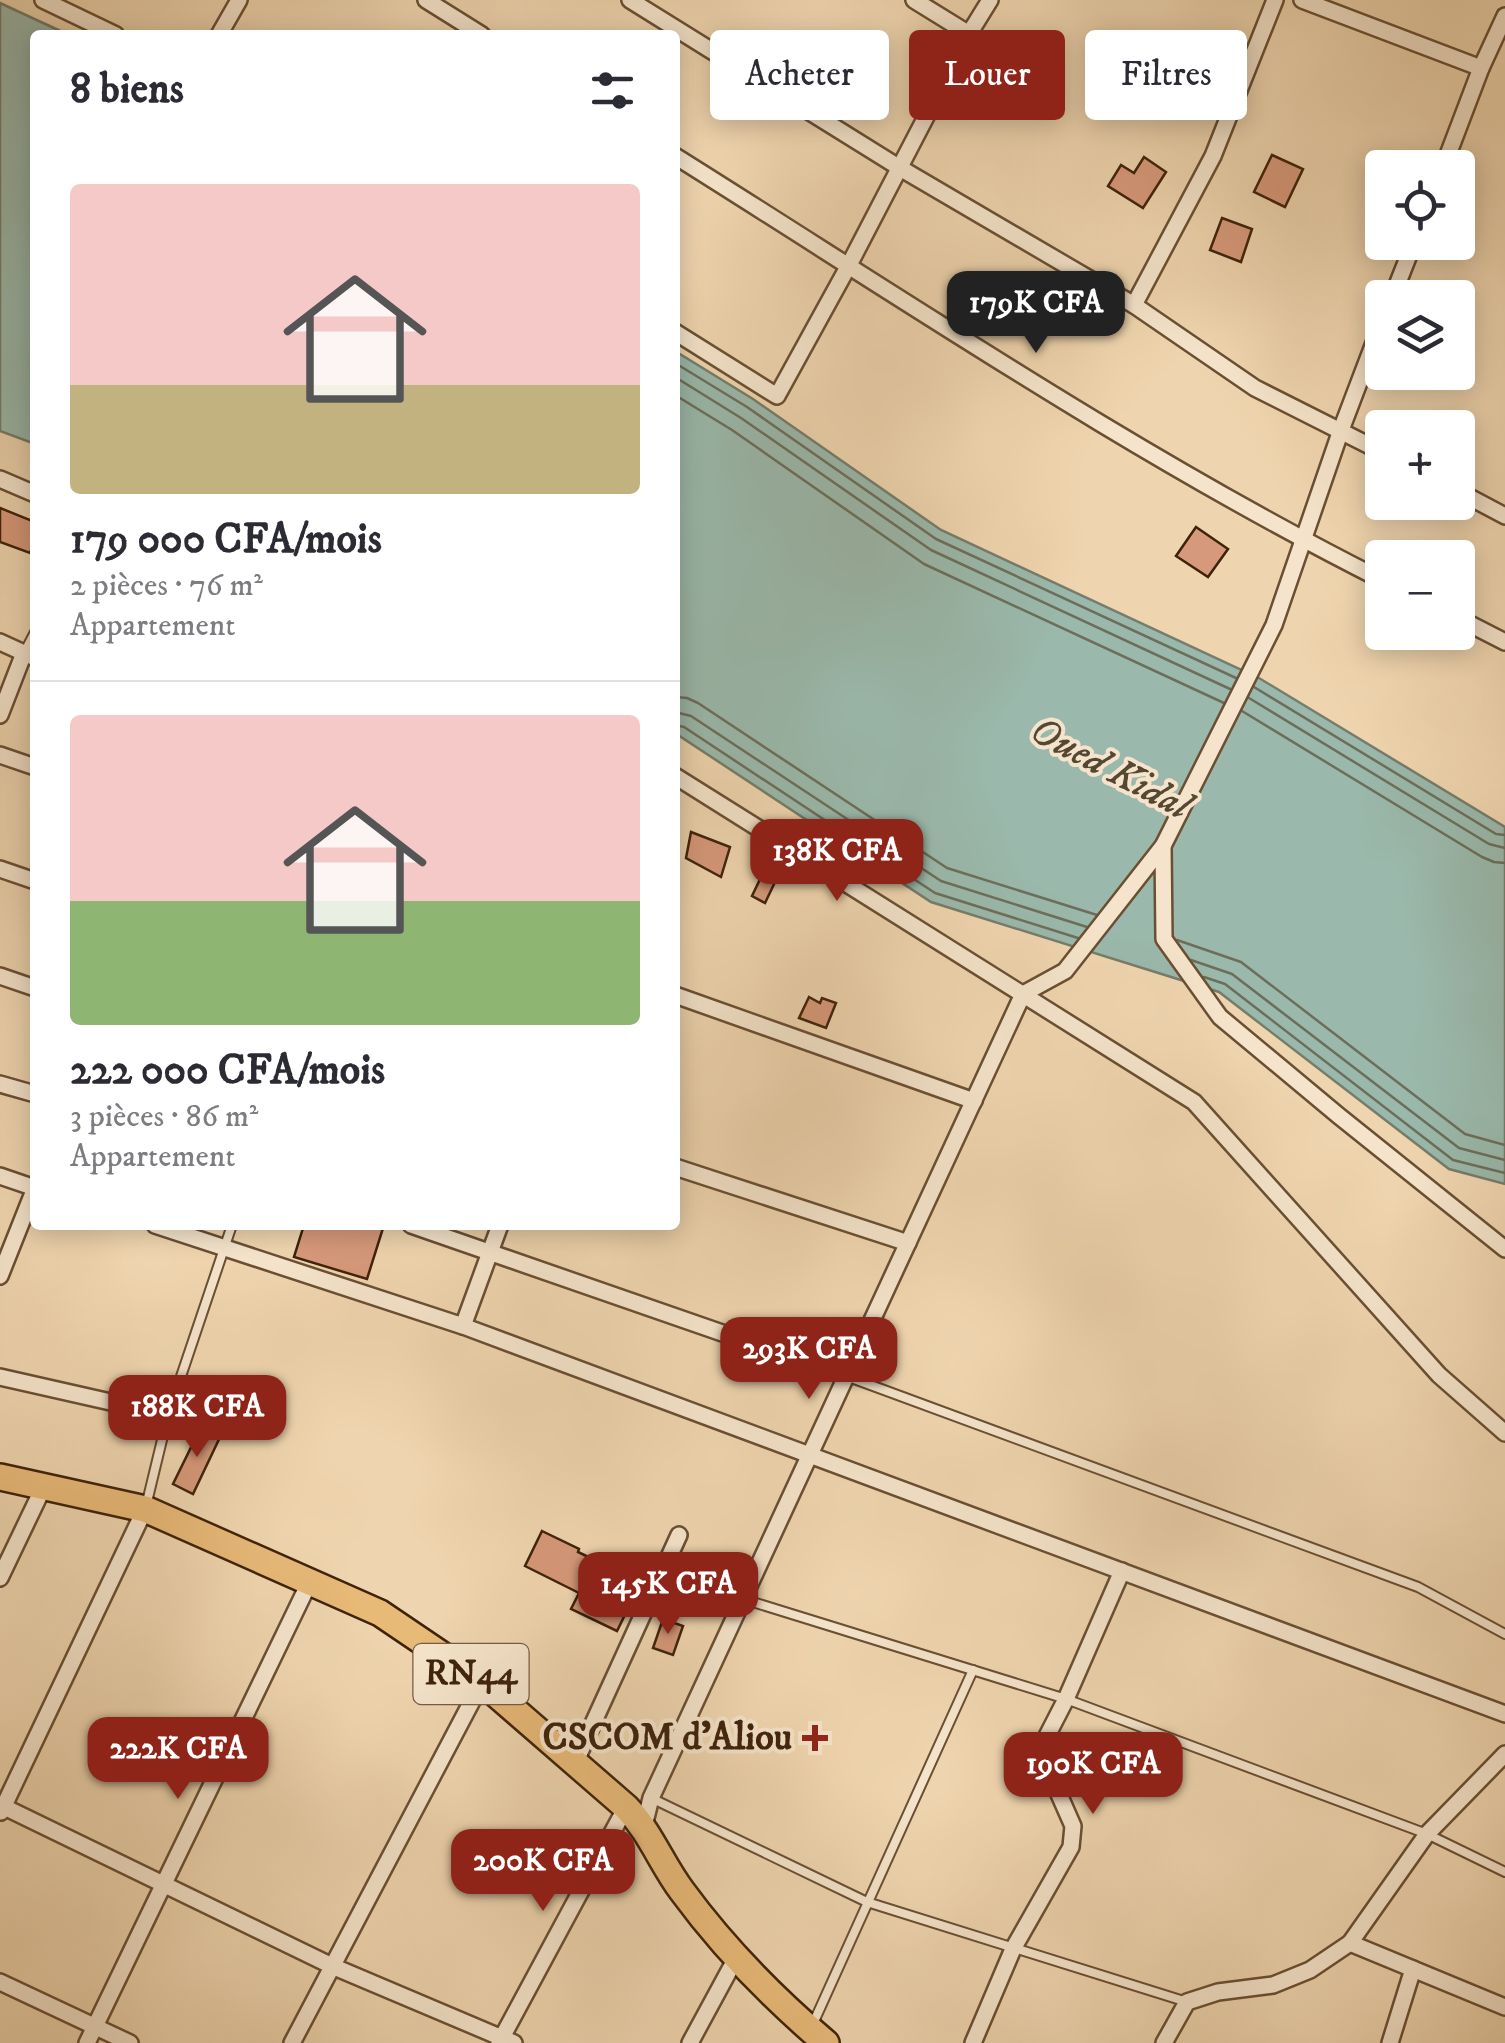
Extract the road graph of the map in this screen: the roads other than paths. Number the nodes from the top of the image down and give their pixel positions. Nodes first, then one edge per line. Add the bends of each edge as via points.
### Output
1 (44, 0) edge
2 (239, 0) edge
3 (426, 0) edge
4 (630, 0) edge
5 (914, 0) edge
6 (990, 0) edge
7 (1275, 0) edge
8 (1302, 0) edge
9 (1505, 16) edge
10 (106, 30) edge
11 (222, 30) edge
12 (474, 30) edge
13 (678, 30) edge
14 (963, 30) edge
15 (971, 30) edge
16 (680, 31) edge
17 (1482, 68) junction
18 (925, 120) edge
19 (1450, 150) edge
20 (680, 159) edge
21 (900, 168) junction
22 (850, 266) junction
23 (1134, 305) junction
24 (680, 335) edge
25 (1365, 367) edge
26 (1341, 430) junction
27 (1365, 443) edge
28 (0, 479) edge
29 (30, 492) edge
30 (1475, 500) edge
31 (1505, 516) edge
32 (1302, 540) junction
33 (1365, 572) edge
34 (1475, 627) edge
35 (0, 642) edge
36 (1505, 642) edge
37 (29, 656) edge
38 (0, 715) edge
39 (0, 755) edge
40 (30, 766) edge
41 (680, 779) edge
42 (1163, 846) junction
43 (0, 869) edge
44 (30, 879) edge
45 (0, 976) edge
46 (30, 986) edge
47 (1023, 994) junction
48 (680, 996) edge
49 (0, 1084) edge
50 (30, 1093) edge
51 (974, 1100) junction
52 (680, 1169) edge
53 (0, 1176) edge
54 (30, 1186) edge
55 (30, 1201) edge
56 (170, 1230) edge
57 (230, 1230) edge
58 (424, 1230) edge
59 (498, 1230) edge
60 (908, 1244) junction
61 (223, 1246) junction
62 (1505, 1249) edge
63 (489, 1254) junction
64 (0, 1276) edge
65 (463, 1326) junction
66 (0, 1376) edge
67 (846, 1376) junction
68 (168, 1415) junction
69 (1505, 1433) edge
70 (810, 1454) junction
71 (0, 1477) edge
72 (44, 1486) junction
73 (146, 1509) junction
74 (679, 1535) dead end
75 (1122, 1571) junction
76 (0, 1578) edge
77 (310, 1581) junction
78 (743, 1599) junction
79 (1505, 1634) edge
80 (972, 1670) junction
81 (482, 1682) junction
82 (1066, 1699) junction
83 (1505, 1714) edge
84 (1505, 1754) edge
85 (575, 1764) junction
86 (651, 1798) junction
87 (1, 1809) edge
88 (635, 1817) junction
89 (1427, 1834) junction
90 (1505, 1872) edge
91 (163, 1884) junction
92 (867, 1902) junction
93 (1350, 1943) junction
94 (1013, 1949) junction
95 (736, 1958) junction
96 (332, 1966) junction
97 (1413, 1969) junction
98 (0, 1982) edge
99 (1187, 2002) junction
100 (1505, 2007) edge
101 (95, 2026) junction
102 (818, 2036) edge
103 (505, 2041) edge
104 (87, 2043) edge
105 (130, 2043) edge
106 (292, 2043) edge
107 (690, 2043) edge
108 (973, 2043) edge
109 (1164, 2043) edge
110 (1390, 2043) edge

1 - 10 street
2 - 11 street
3 - 12 street
4 - 13 street
5 - 14 street
6 - 15 street
7 - 23 street via 1213,156
8 - 17 street
9 - 17 street
16 - 21 street
17 - 19 street
18 - 21 street
20 - 22 street
21 - 22 street
21 - 23 street
22 - 24 street via 776,396
22 - 32 street
23 - 26 street via 1255,388
25 - 26 street
26 - 27 street
26 - 32 street
28 - 29 street
30 - 31 street
32 - 33 street
32 - 42 street via 1274,625
34 - 36 street
35 - 37 street
37 - 38 street
39 - 40 street
41 - 47 street
42 - 47 street via 1065,971
42 - 62 street via 1164,939 1220,1017
43 - 44 street
45 - 46 street
47 - 51 street
47 - 69 street via 1194,1102 1439,1375
48 - 51 street
49 - 50 street
51 - 60 street
52 - 60 street
53 - 54 street
55 - 64 street
56 - 61 street
57 - 61 lane
58 - 63 street
59 - 63 street
60 - 67 street
61 - 65 street
61 - 68 lane
63 - 65 street
63 - 67 street
65 - 70 street
66 - 68 street
67 - 70 street
67 - 79 lane via 1418,1587
68 - 73 lane
70 - 75 street
70 - 78 street
71 - 72 main road, RN44
72 - 73 main road, RN44
72 - 76 street
73 - 77 main road, RN44
73 - 87 street
74 - 85 street
75 - 82 street
75 - 83 street
77 - 81 main road, RN44 via 380,1613
77 - 91 street
78 - 80 lane
78 - 86 street
80 - 82 lane
80 - 92 lane
81 - 85 main road, RN44
81 - 96 street
82 - 89 lane
82 - 94 street via 1044,1758 1073,1826 1071,1848
84 - 89 street
85 - 88 main road, RN44
86 - 88 street
86 - 92 lane
87 - 91 street
88 - 95 main road, RN44 via 680,1889
88 - 103 street
89 - 90 lane
89 - 93 street
91 - 96 street
91 - 101 street
92 - 94 lane
92 - 102 lane
93 - 97 street
93 - 99 street via 1272,1985
94 - 99 lane
94 - 108 street
95 - 102 main road, RN44
95 - 107 street
96 - 103 street
96 - 106 street
97 - 100 street
97 - 110 street
98 - 101 street
99 - 109 street
101 - 104 street
101 - 105 street

